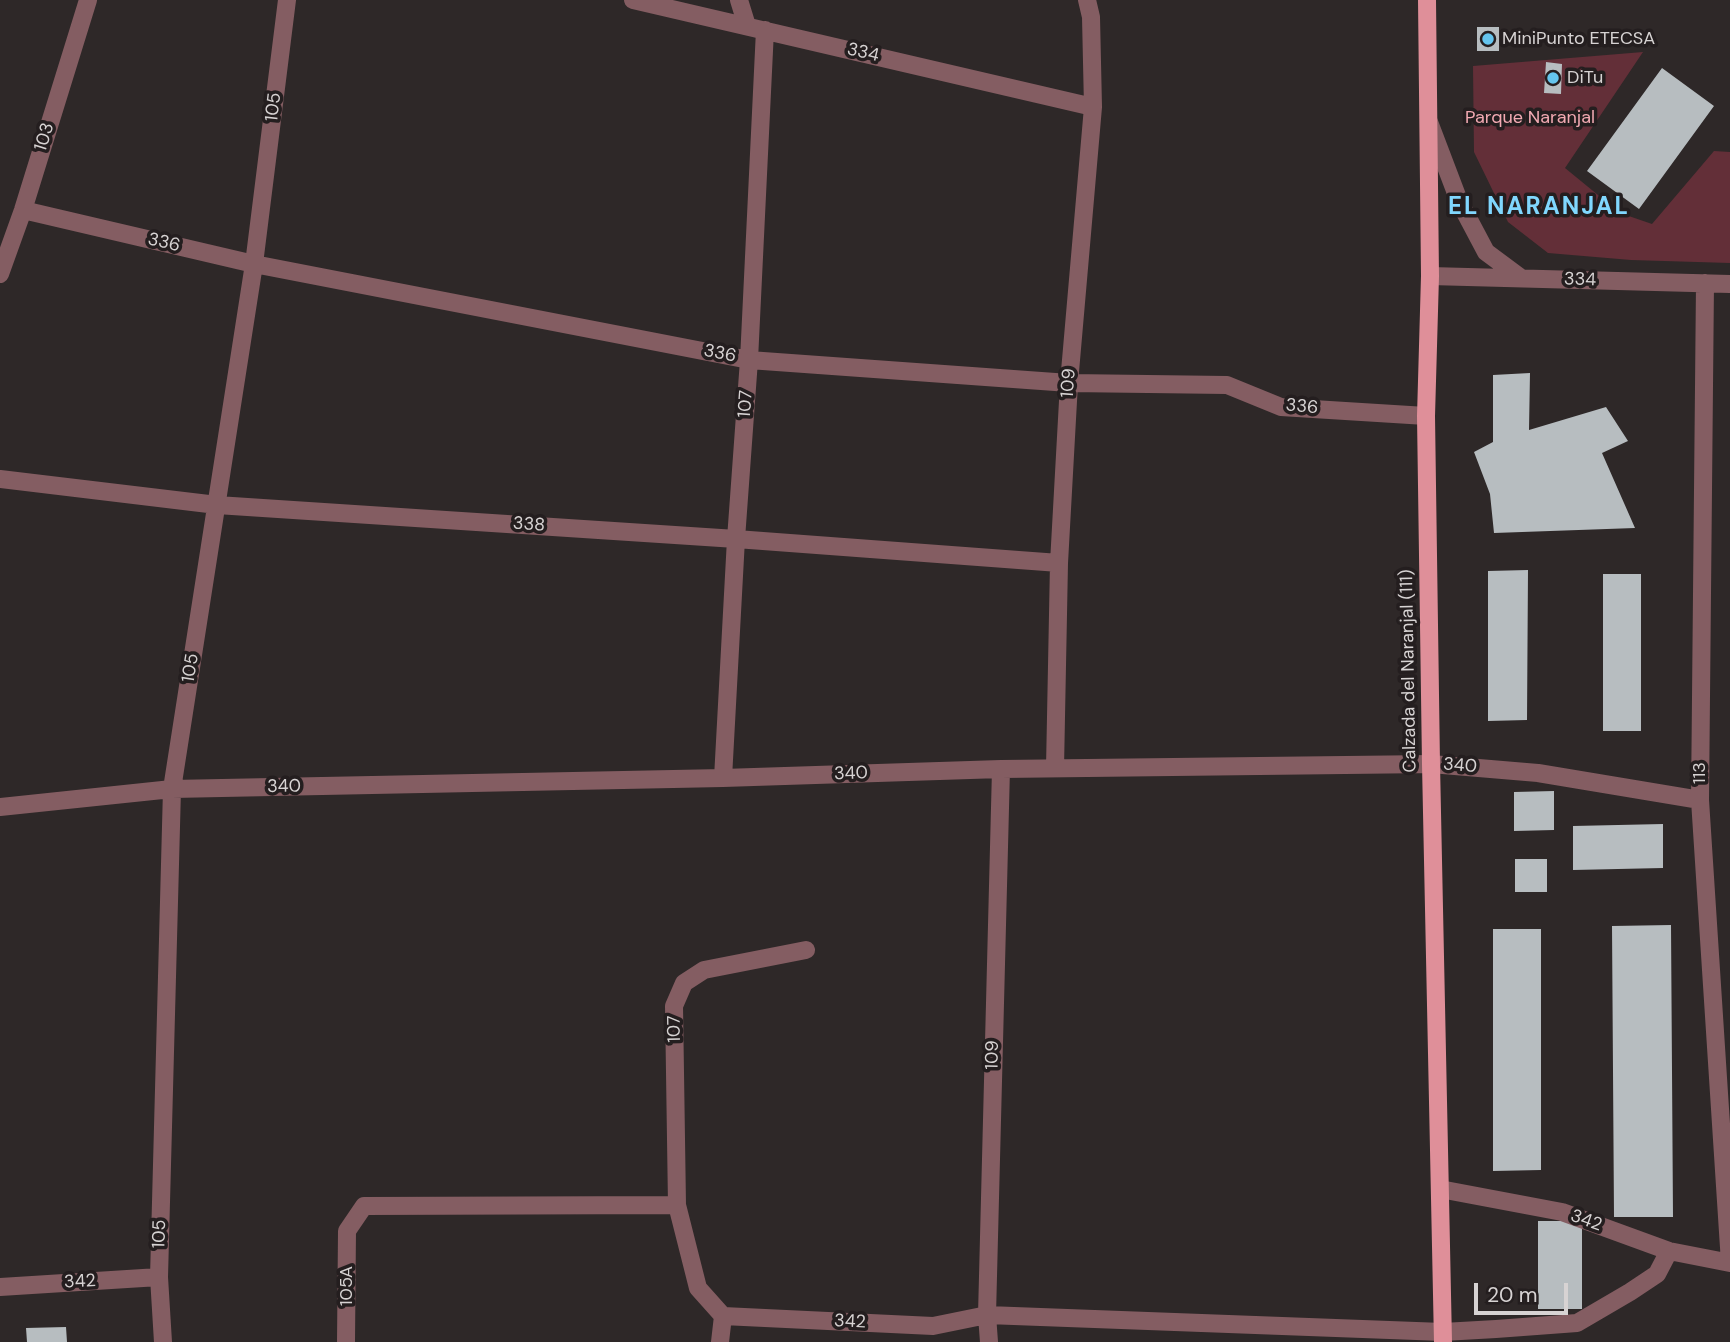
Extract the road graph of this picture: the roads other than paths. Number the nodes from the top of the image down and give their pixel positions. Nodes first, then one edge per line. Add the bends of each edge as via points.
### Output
1 (88, 0) edge
2 (287, 0) edge
3 (633, 0) edge
4 (739, 0) edge
5 (1087, 0) edge
6 (1427, 0) edge
7 (747, 26) junction
8 (765, 30) junction
9 (1093, 107) junction
10 (1428, 120) junction
11 (23, 210) junction
12 (254, 264) junction
13 (0, 274) edge
14 (1430, 276) junction
15 (1521, 278) junction
16 (1705, 283) junction
17 (1730, 284) edge
18 (749, 360) junction
19 (1069, 383) junction
20 (1426, 416) junction
21 (0, 479) edge
22 (217, 505) junction
23 (736, 539) junction
24 (1059, 563) junction
25 (1431, 764) junction
26 (1055, 768) junction
27 (1001, 769) junction
28 (723, 778) junction
29 (172, 789) junction
30 (1700, 800) junction
31 (0, 807) edge
32 (806, 950) dead end
33 (1440, 1189) junction
34 (677, 1205) junction
35 (1669, 1251) junction
36 (1730, 1263) edge
37 (159, 1277) junction
38 (0, 1287) edge
39 (987, 1315) junction
40 (723, 1316) junction
41 (1443, 1337) edge
42 (163, 1342) edge
43 (346, 1342) edge
44 (720, 1342) edge
45 (989, 1342) edge

1 - 11 street, 103
2 - 12 street, 105
3 - 7 street, 334
4 - 7 street
5 - 9 street, 109
6 - 10 main road, Calzada del Naranjal (111)
7 - 8 street, 334
8 - 9 street, 334
8 - 18 street, 107
9 - 19 street, 109
10 - 14 main road, Calzada del Naranjal (111)
10 - 15 street via 1459,201 1486,252
11 - 12 street, 336
11 - 13 street, 103
12 - 18 street, 336
12 - 22 street, 105
14 - 15 street, 334
14 - 20 main road, Calzada del Naranjal (111)
15 - 16 street, 334
16 - 17 street, 334
16 - 30 street, 113
18 - 19 street, 336
18 - 23 street, 107
19 - 20 street, 336 via 1227,385 1281,407
19 - 24 street, 109
20 - 25 main road, Calzada del Naranjal (111)
21 - 22 street, 338
22 - 23 street, 338
22 - 29 street, 105
23 - 24 street, 338
23 - 28 street, 107
24 - 26 street, 109
25 - 26 street, 340
25 - 30 street, 340 via 1538,773
25 - 33 main road, Calzada del Naranjal (111)
26 - 27 street, 340
27 - 28 street, 340
27 - 39 street, 109
28 - 29 street, 340
29 - 31 street, 340
29 - 37 street, 105
30 - 36 street, 113
32 - 34 street, 107 via 704,970 684,983 674,1006
33 - 35 street, 342 via 1562,1212
33 - 41 main road, Calzada del Naranjal (111)
34 - 40 street via 698,1288
34 - 43 street, 105A via 364,1206 347,1231
35 - 36 street, 342
35 - 41 street, 342 via 1657,1274 1577,1322
37 - 38 street, 342
37 - 42 street, 105
39 - 40 street, 342 via 933,1326
39 - 41 street, 342
39 - 45 street, 109
40 - 44 street

